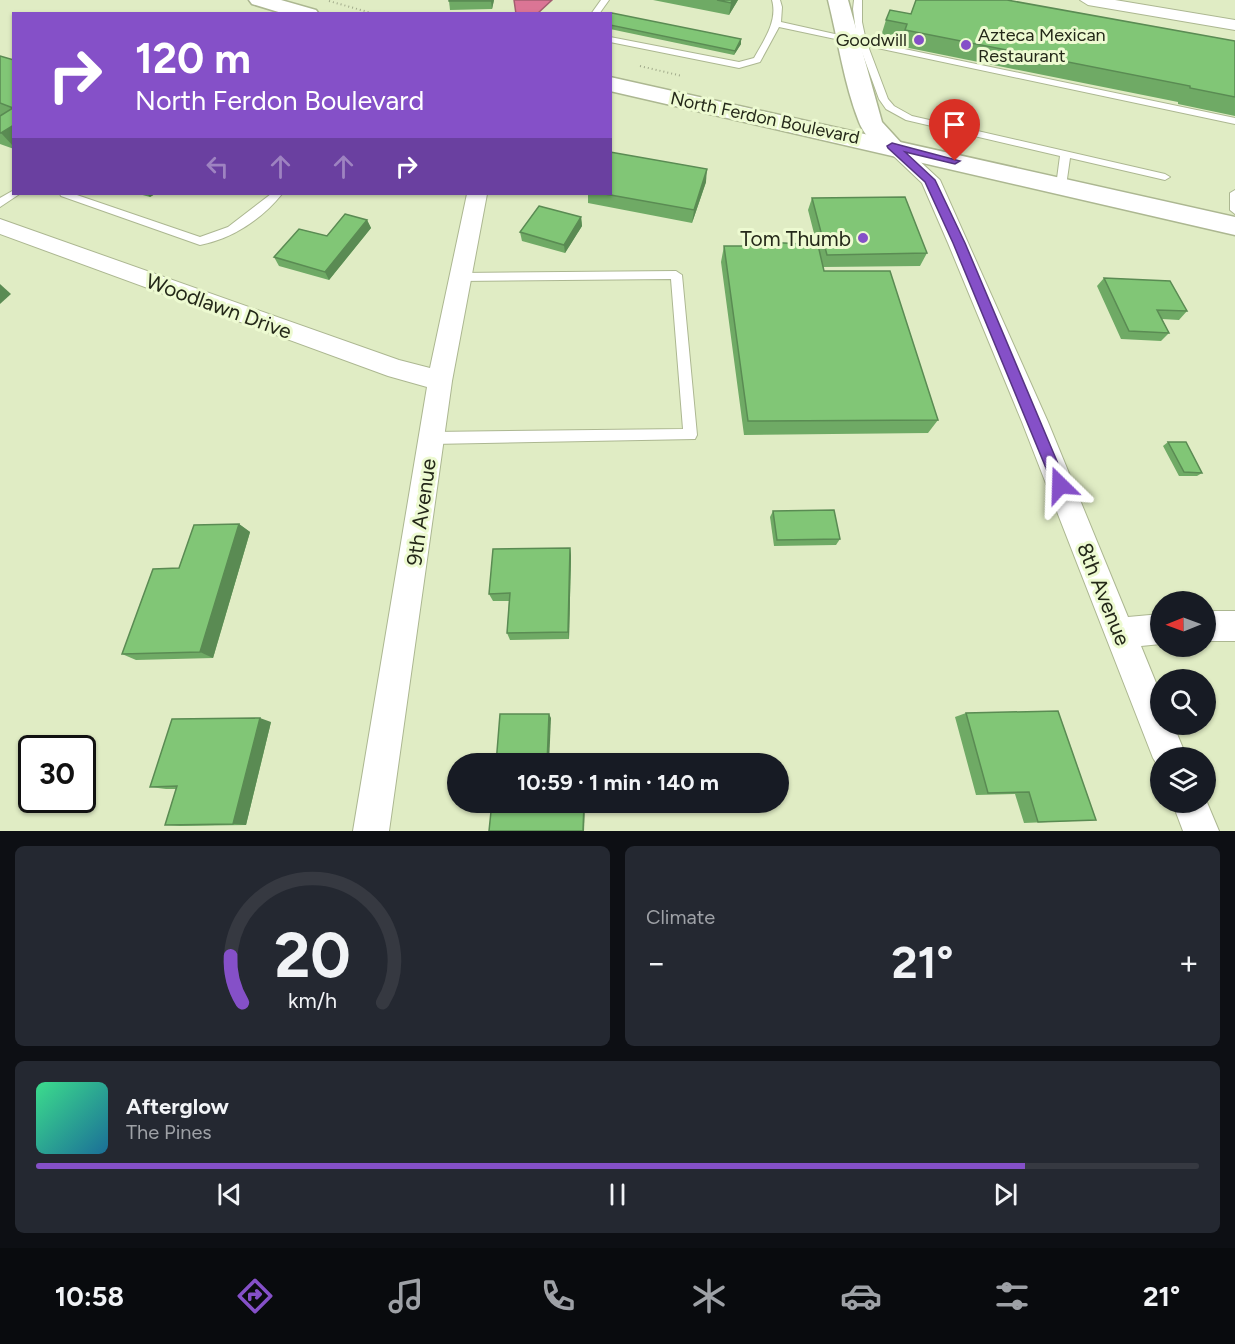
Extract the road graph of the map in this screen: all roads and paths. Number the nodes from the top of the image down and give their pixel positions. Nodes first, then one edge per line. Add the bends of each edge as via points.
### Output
1 (259, 0) edge
2 (324, 0) edge
3 (776, 0) edge
4 (838, 0) edge
5 (858, 0) edge
6 (1088, 0) edge
7 (302, 12) edge
8 (368, 12) edge
9 (776, 24) junction
10 (1235, 24) edge
11 (612, 39) edge
12 (855, 42) junction
13 (612, 84) edge
14 (1235, 121) edge
15 (892, 146) junction
16 (1065, 154) junction
17 (1165, 177) dead end
18 (1061, 186) junction
19 (1235, 193) edge
20 (68, 195) edge
21 (276, 195) edge
22 (476, 195) edge
23 (1233, 223) edge
24 (0, 226) edge
25 (460, 277) junction
26 (440, 381) junction
27 (432, 438) junction
28 (1216, 626) edge
29 (1235, 626) edge
30 (1150, 630) edge
31 (1119, 633) junction
32 (1166, 747) edge
33 (1194, 813) edge
34 (371, 831) edge
35 (1201, 831) edge

1 - 7 main road
2 - 8 path
3 - 9 lane
4 - 12 main road
5 - 12 lane via 859,31
6 - 10 street
9 - 11 lane via 757,60 739,65
9 - 12 lane
12 - 14 lane
12 - 15 main road via 871,123
12 - 16 lane via 888,106 909,118
13 - 15 main road, North Ferdon Boulevard
15 - 18 main road, North Ferdon Boulevard
15 - 31 street, 8th Avenue via 930,180 1035,422
16 - 17 lane
16 - 18 lane
18 - 23 main road, North Ferdon Boulevard
19 - 23 lane
20 - 21 lane via 200,241 230,234
22 - 25 street, 9th Avenue
24 - 26 street, Woodlawn Drive
25 - 26 street, 9th Avenue
25 - 27 lane via 676,275 690,435
26 - 27 street, 9th Avenue
27 - 34 street, 9th Avenue
28 - 29 street
30 - 31 street
31 - 32 street, 8th Avenue
33 - 35 street

